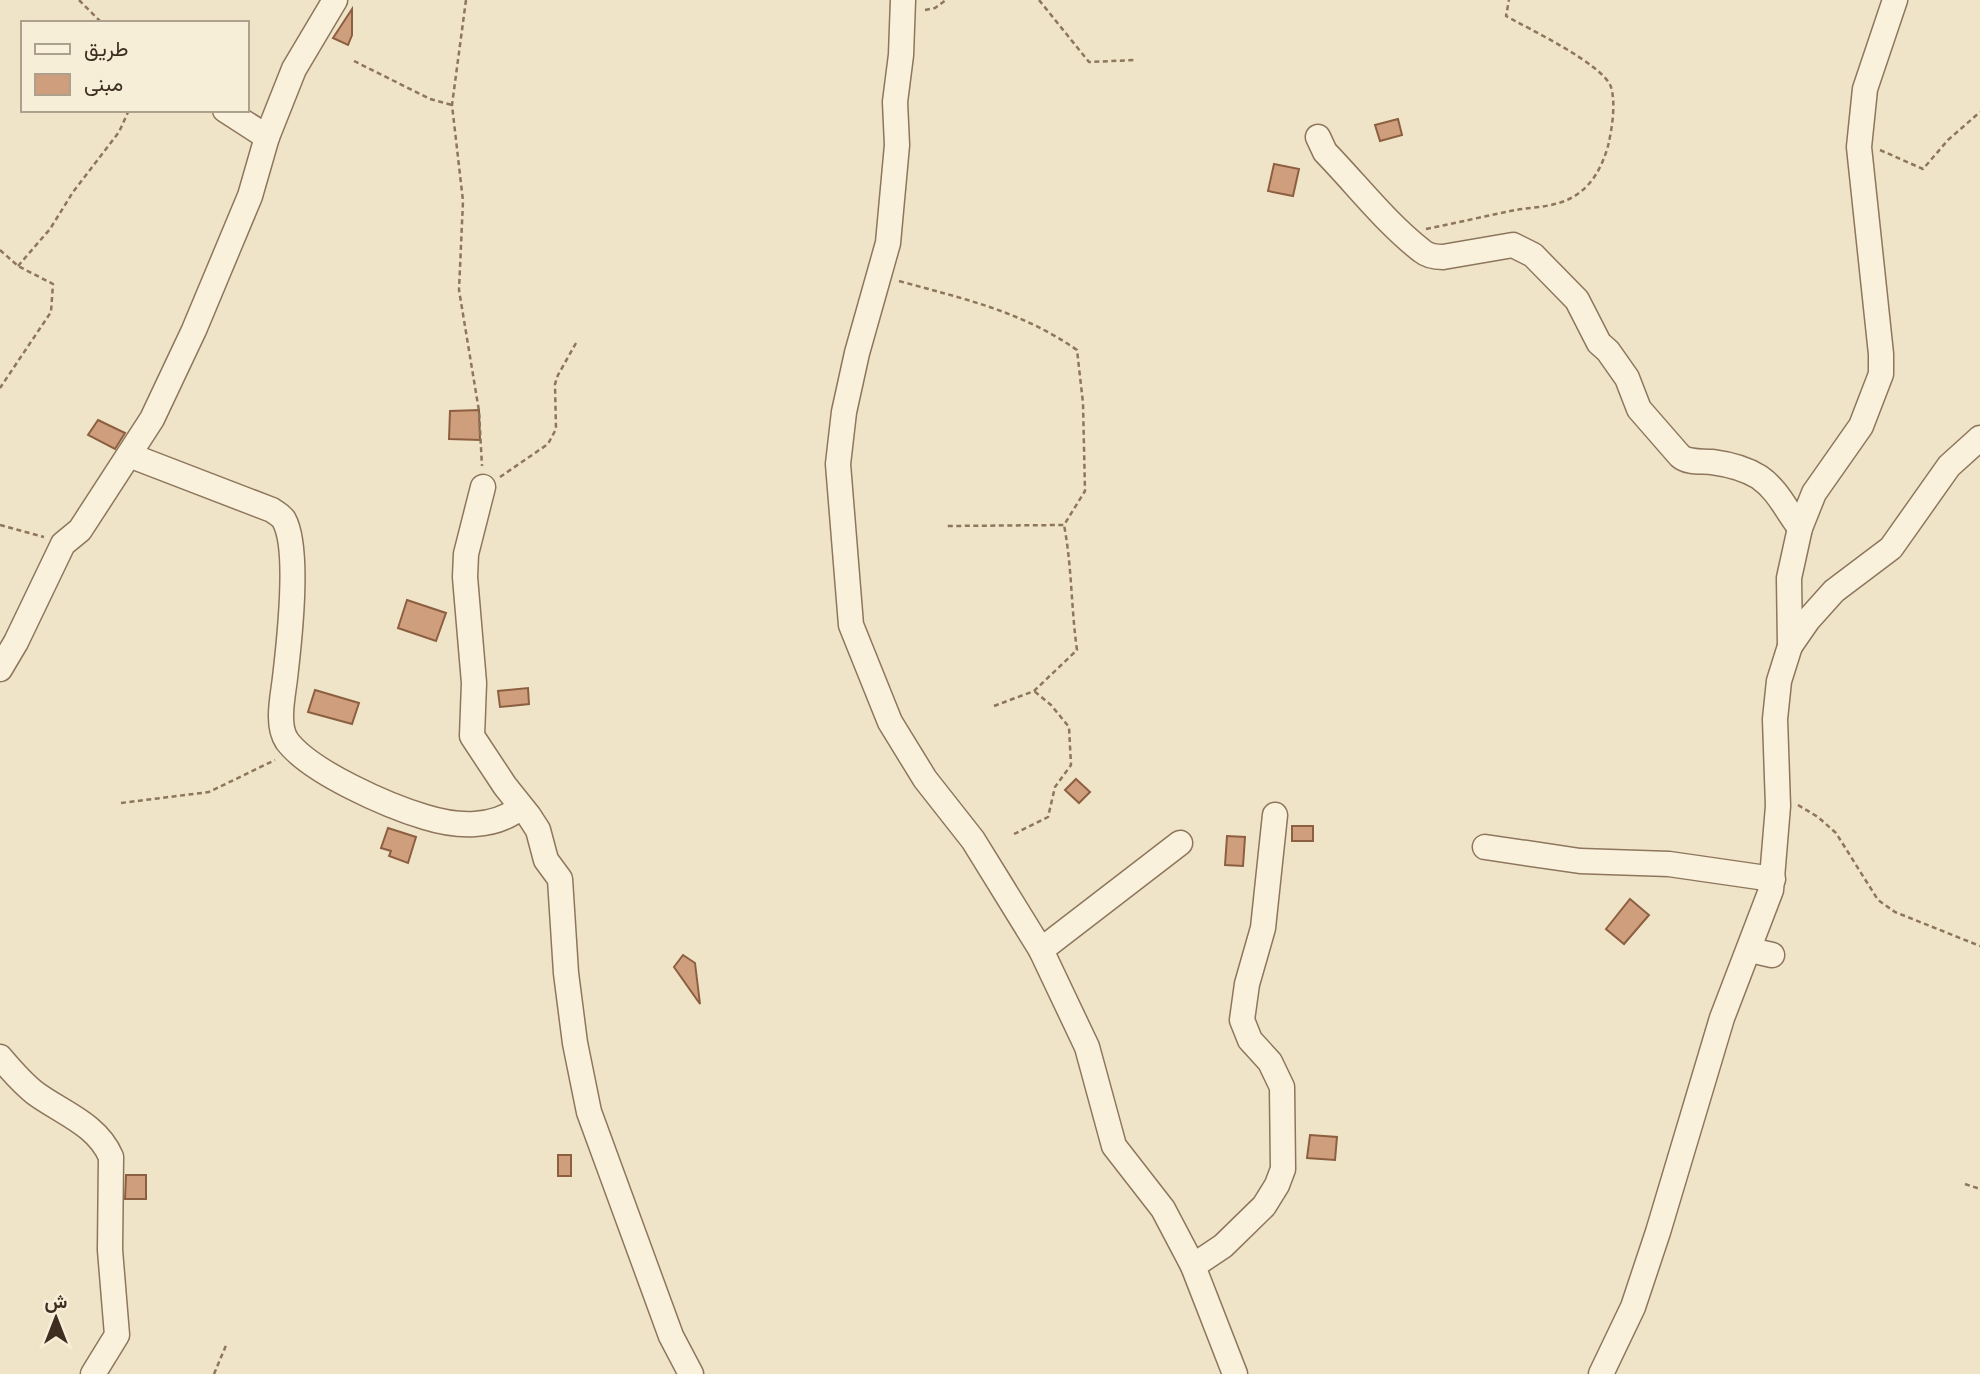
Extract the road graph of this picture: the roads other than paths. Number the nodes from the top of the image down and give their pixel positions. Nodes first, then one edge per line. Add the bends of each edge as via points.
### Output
1 (335, 0) edge
2 (1895, 0) edge
3 (904, 7) edge
4 (228, 112) edge
5 (1318, 136) dead end
6 (267, 137) junction
7 (1980, 438) edge
8 (129, 455) junction
9 (483, 487) road end
10 (1800, 528) junction
11 (1790, 646) junction
12 (0, 669) edge
13 (521, 807) junction
14 (1275, 815) dead end
15 (1180, 843) dead end
16 (1485, 847) dead end
17 (1773, 879) junction
18 (1041, 950) junction
19 (0, 1057) edge
20 (1193, 1266) junction
21 (93, 1374) edge
22 (691, 1374) edge
23 (1235, 1374) edge
24 (1601, 1374) edge

1 - 6 street via 294,69
2 - 10 street via 1865,89 1859,147 1881,374 1861,426 1814,493
3 - 18 street via 887,243 857,353 838,464 851,625 890,722 925,779 973,840
4 - 6 street
5 - 10 street via 1325,152 1423,252 1436,257 1513,245 1534,255 1577,300 1599,343 1627,378 1639,410 1680,456 1757,476 1778,493
6 - 8 street via 250,196 194,330 152,419
7 - 11 street via 1949,466 1891,548 1834,591
8 - 12 street via 80,530 64,544
8 - 13 street via 272,510 285,522 292,613 283,729 286,740 299,752 322,771 379,800 442,823 471,825 507,819
9 - 13 street via 466,554 473,672 471,736
10 - 11 street via 1789,578
11 - 17 street via 1774,719 1778,806
13 - 22 street via 538,830 546,860 560,879 566,973 589,1112 671,1336
14 - 20 street via 1263,928 1242,1020 1282,1087 1283,1169 1264,1206 1223,1246
15 - 18 street
16 - 17 street
17 - 24 street via 1761,953 1723,1018 1633,1307
18 - 20 street via 1087,1046 1114,1146 1163,1209
19 - 21 street via 36,1093 88,1127 111,1157 110,1250 117,1335
20 - 23 street

